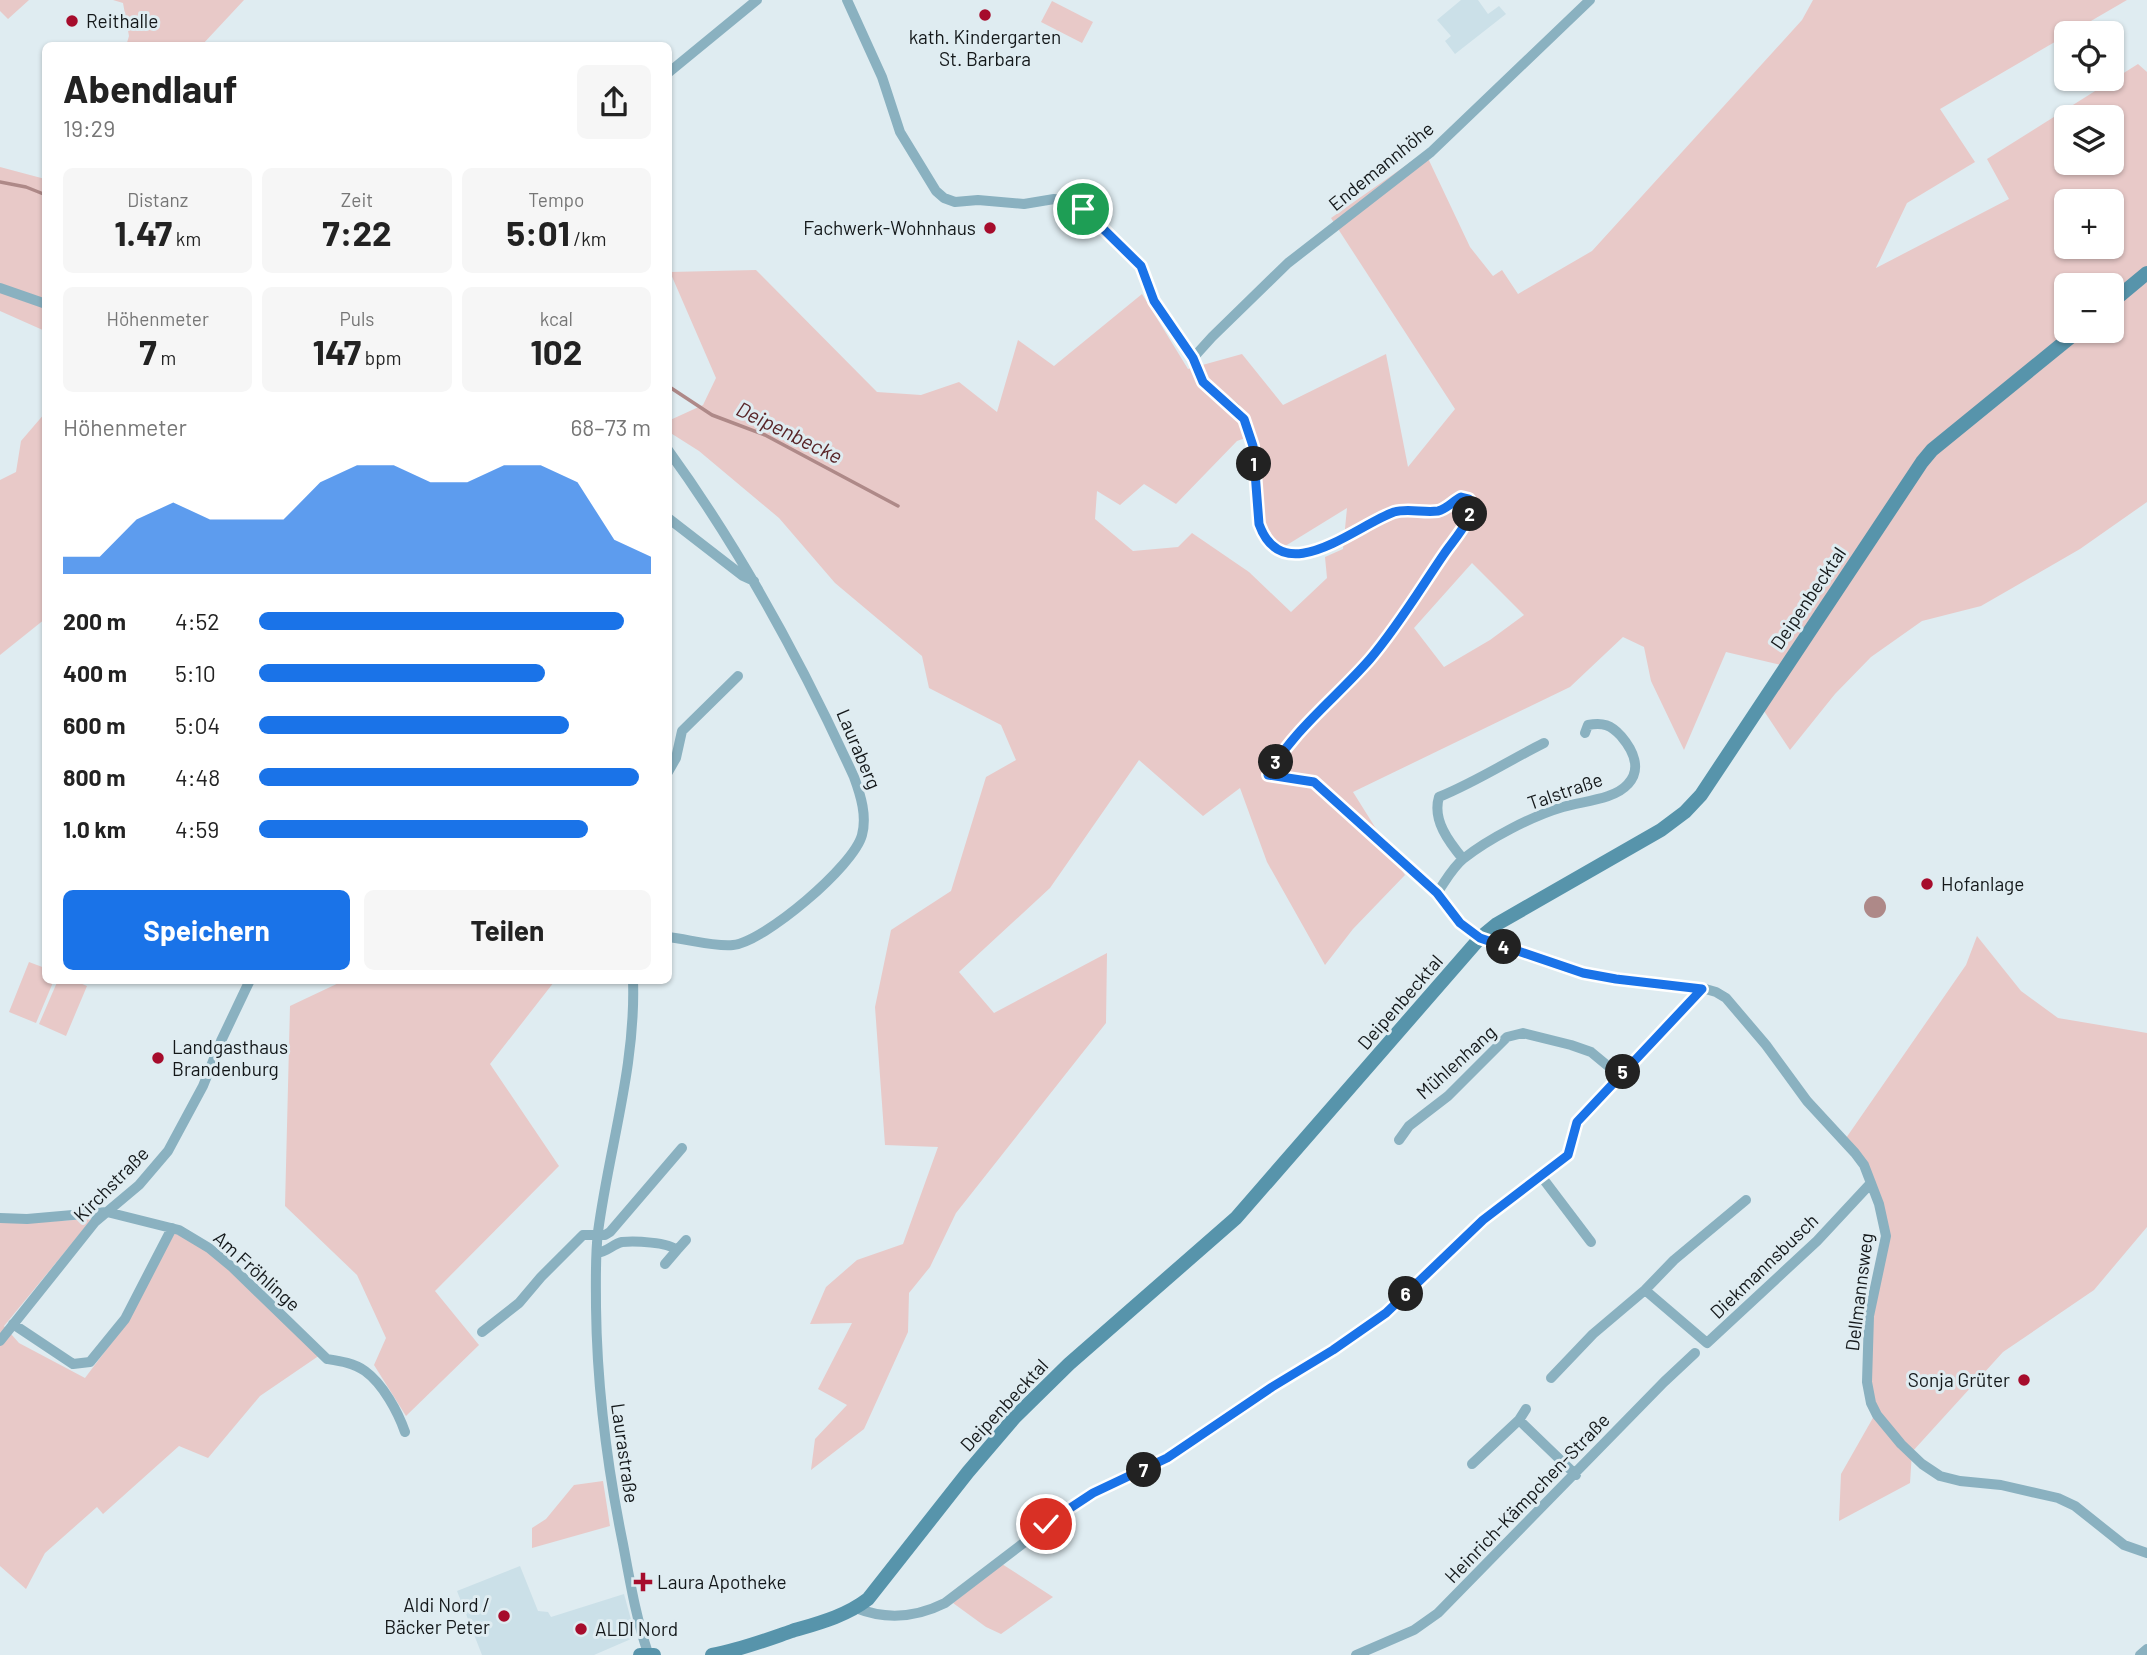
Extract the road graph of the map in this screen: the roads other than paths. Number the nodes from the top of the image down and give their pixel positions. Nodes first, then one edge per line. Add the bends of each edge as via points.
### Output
1 (757, 0) edge
2 (847, 0) edge
3 (1590, 0) edge
4 (672, 70) edge
5 (2147, 273) edge
6 (0, 288) edge
7 (2124, 292) edge
8 (42, 303) edge
9 (2063, 343) edge
10 (1193, 358) junction
11 (672, 456) edge
12 (672, 521) edge
13 (754, 581) junction
14 (738, 676) dead end
15 (1585, 733) dead end
16 (1544, 743) dead end
17 (672, 765) edge
18 (1463, 859) junction
19 (1437, 893) junction
20 (672, 937) edge
21 (1480, 938) junction
22 (248, 984) edge
23 (633, 984) edge
24 (1702, 989) junction
25 (1620, 1076) junction
26 (1399, 1140) dead end
27 (682, 1148) dead end
28 (1541, 1176) junction
29 (1871, 1183) junction
30 (1746, 1200) dead end
31 (107, 1212) junction
32 (0, 1218) edge
33 (172, 1228) junction
34 (598, 1236) junction
35 (686, 1240) dead end
36 (1591, 1242) dead end
37 (677, 1250) junction
38 (597, 1253) junction
39 (665, 1264) dead end
40 (1645, 1290) junction
41 (13, 1324) junction
42 (482, 1332) dead end
43 (0, 1341) edge
44 (1695, 1353) dead end
45 (1551, 1378) dead end
46 (1526, 1409) dead end
47 (1519, 1420) junction
48 (405, 1433) dead end
49 (1472, 1464) dead end
50 (1576, 1475) junction
51 (2147, 1553) edge
52 (856, 1608) junction
53 (2147, 1649) edge
54 (1372, 1652) edge
55 (647, 1654) edge
56 (712, 1655) edge
57 (1356, 1655) edge
58 (2140, 1655) edge

1 - 4 street
2 - 10 street via 900,131 936,191 955,202 1024,204 1054,199 1077,205 1141,266 1154,301
3 - 10 street, Endemannhöhe via 1431,152 1288,263
5 - 7 main road
6 - 8 street
9 - 21 main road, Deipenbecktal via 1922,462 1701,795 1685,812 1496,924
10 - 19 street via 1203,382 1235,408 1248,428 1259,524 1279,552 1331,545 1399,511 1437,511 1461,497 1473,506 1386,639 1289,742 1268,775 1314,782
11 - 13 street, Lauraberg
12 - 13 street, Lauraberg
13 - 20 street, Lauraberg via 854,777 862,796 862,836 852,856 817,892 743,941 734,945
14 - 17 street via 681,731
15 - 18 street, Talstraße via 1588,725 1609,725 1626,742 1636,768 1627,785 1538,816
16 - 18 street via 1439,797 1440,822
18 - 19 street, Talstraße
19 - 21 street via 1460,923
21 - 24 street, Dellmannsweg via 1583,973
21 - 52 main road, Deipenbecktal via 1236,1218 1069,1364 1016,1417
22 - 31 street, Kirchstraße via 168,1151 139,1185
23 - 34 street, Laurastraße via 632,1045
24 - 25 street
24 - 29 street, Dellmannsweg via 1716,992 1734,1005 1807,1101 1855,1153
25 - 26 street, Mühlenhang via 1591,1052 1571,1045 1523,1034 1507,1037
25 - 28 street via 1577,1122 1568,1155
27 - 34 street via 610,1232
28 - 36 street
28 - 52 street via 1483,1220 1386,1313 1167,1458 1076,1503 945,1603 909,1615 872,1614
29 - 40 street, Diekmannsbusch via 1707,1343
29 - 51 street, Dellmannsweg via 1886,1236 1869,1316 1867,1382 1877,1415 1901,1444 1940,1476 2058,1498 2124,1545
30 - 40 street
31 - 32 street, Am Fröhlinge
31 - 33 street, Am Fröhlinge
31 - 41 street, Kirchstraße
33 - 41 street via 125,1319 90,1362 73,1364
33 - 48 street, Am Fröhlinge via 232,1267 327,1359 365,1371 399,1417
34 - 38 street, Laurastraße
34 - 42 street via 583,1235 519,1303
35 - 37 street
37 - 38 street via 670,1245 619,1242 605,1253
37 - 39 street
38 - 55 street, Laurastraße via 598,1385 610,1484
40 - 45 street
41 - 43 street, Kirchstraße
44 - 50 street, Heinrich-Kämpchen-Straße
46 - 47 street
47 - 49 street
47 - 50 street
50 - 54 street, Heinrich-Kämpchen-Straße via 1438,1613
52 - 56 main road, Deipenbecktal
53 - 58 street
54 - 57 street, Heinrich-Kämpchen-Straße

